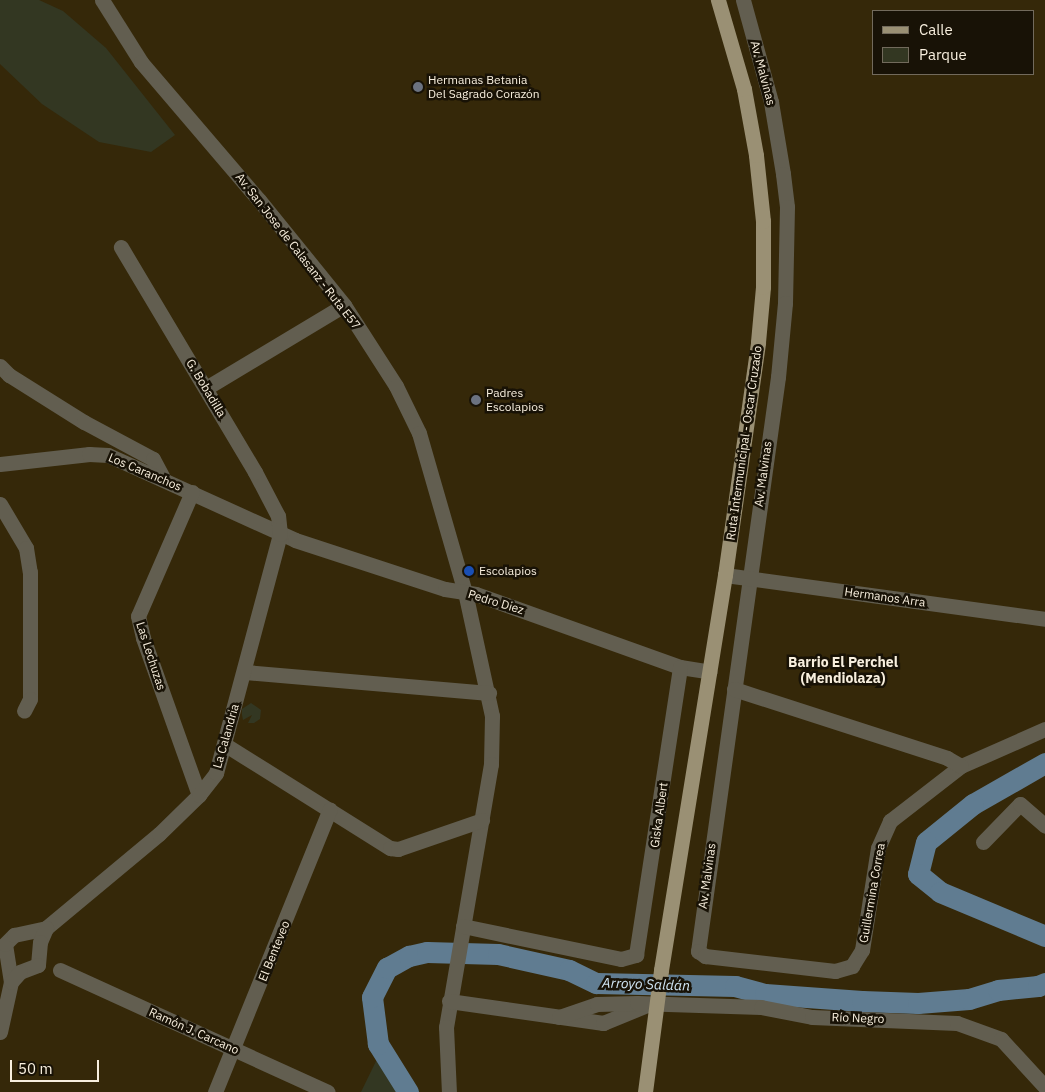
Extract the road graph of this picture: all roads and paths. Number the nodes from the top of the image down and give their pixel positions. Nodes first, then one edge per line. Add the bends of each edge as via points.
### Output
1 (102, 0) edge
2 (710, 0) edge
3 (718, 0) edge
4 (743, 0) edge
5 (121, 247) dead end
6 (344, 306) junction
7 (0, 366) edge
8 (206, 388) junction
9 (0, 464) edge
10 (163, 478) junction
11 (192, 492) junction
12 (0, 504) edge
13 (280, 534) junction
14 (725, 575) junction
15 (748, 578) junction
16 (465, 592) junction
17 (1045, 620) edge
18 (680, 667) junction
19 (707, 671) junction
20 (245, 672) junction
21 (734, 689) junction
22 (489, 693) junction
23 (24, 711) dead end
24 (1045, 729) edge
25 (224, 744) junction
26 (961, 766) junction
27 (198, 796) junction
28 (330, 808) junction
29 (482, 820) junction
30 (1045, 826) edge
31 (983, 842) dead end
32 (46, 928) junction
33 (461, 933) junction
34 (7, 934) edge
35 (40, 948) junction
36 (2, 949) edge
37 (38, 965) junction
38 (852, 966) joint
39 (60, 970) junction
40 (11, 982) junction
41 (449, 1001) junction
42 (652, 1008) junction
43 (0, 1032) edge
44 (234, 1049) junction
45 (1045, 1087) edge
46 (215, 1092) edge
47 (328, 1092) edge
48 (449, 1092) edge
49 (645, 1092) edge

1 - 6 street, Av. San Jose de Calasanz - Ruta E57 via 141,62
2 - 19 main road, Ruta Intermunicipal - Oscar Cruzado via 732,64 744,121 753,184 756,258 750,354
3 - 14 main road, Ruta Intermunicipal - Oscar Cruzado via 752,125 764,249 758,342
4 - 15 street, Av. Malvinas via 771,102 787,207 782,344
5 - 8 street, G. Bobadilla
6 - 8 street
6 - 16 street, Av. San Jose de Calasanz - Ruta E57 via 396,386 419,433
7 - 10 street via 84,422 153,459
8 - 13 street, G. Bobadilla via 278,516
9 - 10 street, Los Caranchos via 98,454
10 - 11 street, Los Caranchos
11 - 13 street, Los Caranchos
11 - 27 street, Las Lechuzas via 138,616
12 - 23 street via 26,548 30,572 30,699
13 - 16 street, Pedro Diez via 445,589
13 - 20 street, La Calandria
14 - 15 street, Hermanos Arra
14 - 19 main road, Ruta Intermunicipal - Oscar Cruzado
15 - 17 street, Hermanos Arra
15 - 21 street, Av. Malvinas
16 - 18 street, Pedro Diez
16 - 22 street, Av. San Jose de Calasanz - Ruta E57
18 - 19 street, Pedro Diez
18 - 33 street, Giska Albert via 639,949 631,958
19 - 42 main road, Ruta Intermunicipal - Oscar Cruzado via 661,970
20 - 22 street
20 - 25 street, La Calandria
21 - 26 street via 948,758
21 - 38 street, Av. Malvinas via 698,951 705,956 835,971
22 - 29 street, Av. San Jose de Calasanz - Ruta E57 via 492,751
24 - 26 street, Guillermina Correa
25 - 27 street, La Calandria via 216,773
25 - 28 street
26 - 38 street, Guillermina Correa via 901,810 882,833 862,950
27 - 32 street, La Calandria via 159,834
28 - 29 street via 383,845 398,849
28 - 44 street, El Benteveo
29 - 33 street, Av. San Jose de Calasanz - Ruta E57
30 - 31 street via 1020,804
32 - 34 street, La Calandria
32 - 35 street
33 - 41 street, Av. San Jose de Calasanz - Ruta E57
34 - 35 street, Ramón J. Carcano via 28,938
34 - 36 street via 8,940
35 - 37 street
35 - 39 street, Ramón J. Carcano
36 - 37 street, Ramón J. Carcano via 18,962
36 - 40 street
37 - 39 street, Ramón J. Carcano
37 - 40 street via 20,972
39 - 44 street, Ramón J. Carcano
40 - 43 street
41 - 42 street, Río Negro via 609,1023
41 - 48 street, Av. San Jose de Calasanz - Ruta E57 via 446,1042
42 - 45 street, Río Negro via 761,1007 812,1017 957,1022 1000,1039
42 - 49 main road, Ruta Intermunicipal - Oscar Cruzado
44 - 46 street, El Benteveo
44 - 47 street, Ramón J. Carcano

